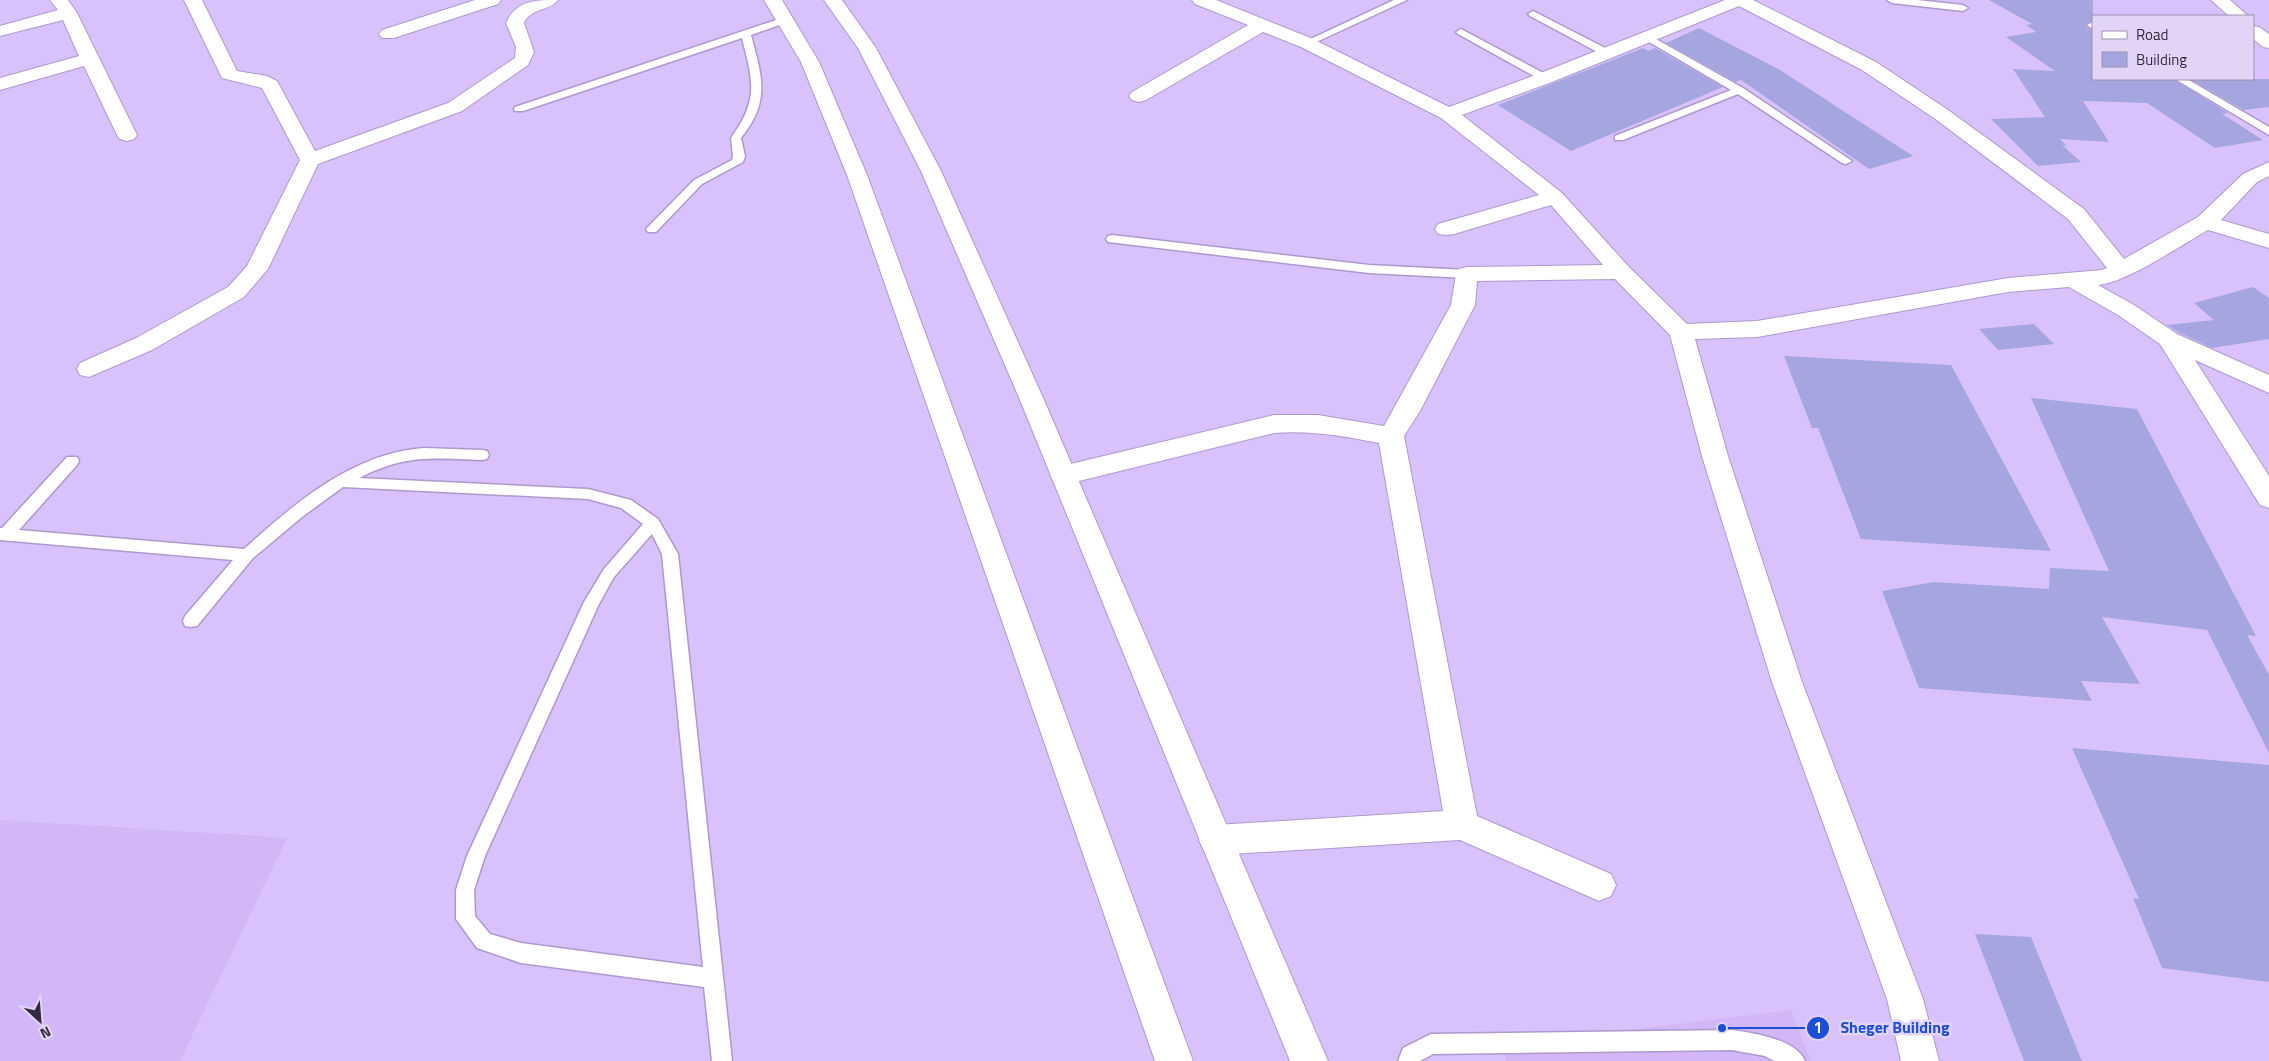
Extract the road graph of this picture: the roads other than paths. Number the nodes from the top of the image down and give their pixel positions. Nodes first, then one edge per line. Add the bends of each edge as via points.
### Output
1 (193, 0) edge
2 (492, 0) edge
3 (549, 0) edge
4 (833, 0) edge
5 (1201, 0) edge
6 (1402, 0) edge
7 (1740, 0) edge
8 (1892, 0) edge
9 (2220, 0) edge
10 (63, 6) edge
11 (1963, 8) dead end
12 (779, 10) edge
13 (1533, 14) dead end
14 (2238, 15) edge
15 (1262, 25) junction
16 (0, 31) edge
17 (746, 32) junction
18 (1461, 32) dead end
19 (2254, 32) edge
20 (388, 34) dead end
21 (1647, 37) junction
22 (1307, 43) junction
23 (2269, 43) edge
24 (1607, 54) junction
25 (90, 58) junction
26 (1545, 78) junction
27 (2182, 80) edge
28 (0, 84) edge
29 (1739, 90) junction
30 (1139, 96) dead end
31 (519, 109) dead end
32 (1448, 114) junction
33 (2269, 132) edge
34 (127, 135) dead end
35 (1619, 138) dead end
36 (310, 160) junction
37 (1846, 161) dead end
38 (2269, 168) edge
39 (1555, 197) junction
40 (2206, 222) junction
41 (652, 228) dead end
42 (1446, 229) dead end
43 (1112, 239) dead end
44 (2269, 242) edge
45 (2121, 270) junction
46 (1622, 272) junction
47 (1466, 274) junction
48 (2073, 280) junction
49 (1681, 332) junction
50 (2169, 339) junction
51 (89, 369) dead end
52 (2269, 385) edge
53 (1391, 436) junction
54 (482, 455) dead end
55 (72, 461) dead end
56 (1064, 475) junction
57 (340, 482) junction
58 (2269, 498) edge
59 (653, 523) junction
60 (3, 534) edge
61 (247, 555) junction
62 (191, 621) dead end
63 (1462, 826) junction
64 (1216, 840) junction
65 (1599, 885) dead end
66 (714, 978) junction
67 (722, 1061) edge
68 (1174, 1061) edge
69 (1309, 1061) edge
70 (1408, 1061) edge
71 (1795, 1061) edge
72 (1920, 1061) edge

1 - 36 street via 229,74 236,78 262,80 270,85
2 - 20 street
3 - 36 street via 517,16 515,24 527,54 522,61 468,99 435,116
4 - 56 street via 867,48 931,170
5 - 15 street
6 - 22 lane
7 - 21 street
7 - 45 street via 1869,66 1941,114 2076,214
8 - 11 lane
9 - 14 street
10 - 16 street
10 - 25 street
12 - 17 lane
12 - 68 street via 810,62 857,175
13 - 24 lane
15 - 22 street
15 - 30 street
17 - 31 lane
17 - 41 lane via 757,78 757,98 736,138 737,162 698,182
18 - 26 lane
19 - 23 street
21 - 24 street
21 - 29 lane
22 - 32 street
24 - 26 street
25 - 28 street
25 - 34 street
26 - 32 street
27 - 33 lane
29 - 35 lane
29 - 37 lane
32 - 39 street
36 - 51 street via 257,268 236,292 144,344
38 - 40 street via 2250,178
39 - 42 street
39 - 46 street
40 - 44 street
40 - 45 street
43 - 47 lane via 1369,269
45 - 48 street via 2106,277
46 - 47 street
46 - 49 street
47 - 53 street via 1463,305
48 - 49 street via 2008,285 1757,329
48 - 50 street
49 - 72 street via 1715,456 1787,682 1905,999
50 - 52 street
50 - 58 street
53 - 56 street via 1316,423 1274,424
53 - 63 street
54 - 57 lane via 430,453 391,458
55 - 60 lane
56 - 64 street
57 - 59 lane via 588,494 626,504
57 - 61 lane
59 - 66 lane via 670,554
59 - 66 lane via 610,573 592,602 476,856 465,890 466,919 484,942 521,953
60 - 61 lane
61 - 62 lane
63 - 64 street
63 - 65 street
64 - 69 street
66 - 67 lane
70 - 71 lane via 1410,1054 1431,1044 1732,1040 1767,1046

